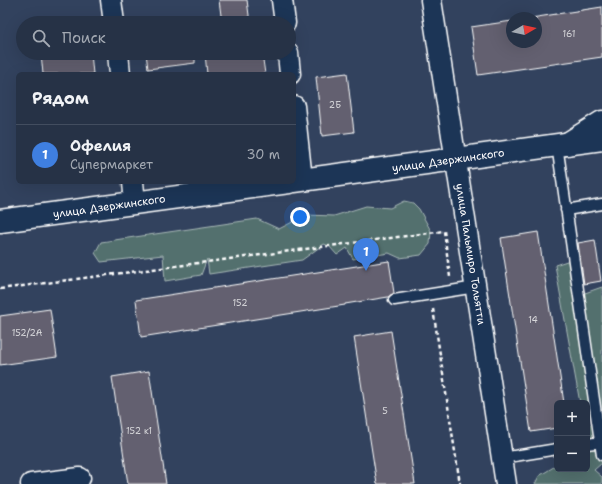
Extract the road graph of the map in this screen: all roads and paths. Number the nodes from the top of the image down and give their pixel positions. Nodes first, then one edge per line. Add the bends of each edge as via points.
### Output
1 (111, 0) edge
2 (282, 0) edge
3 (431, 0) edge
4 (113, 16) edge
5 (284, 16) edge
6 (119, 60) edge
7 (289, 60) edge
8 (120, 72) edge
9 (290, 72) edge
10 (602, 122) edge
11 (602, 139) edge
12 (562, 144) junction
13 (456, 159) junction
14 (296, 181) edge
15 (251, 184) edge
16 (134, 192) edge
17 (602, 204) edge
18 (566, 210) junction
19 (0, 221) edge
20 (476, 287) junction
21 (0, 288) edge
22 (451, 291) junction
23 (433, 294) junction
24 (394, 300) dead end
25 (601, 442) edge
26 (590, 444) edge
27 (554, 449) edge
28 (602, 455) edge
29 (502, 458) junction
30 (80, 478) dead end
31 (31, 484) edge
32 (460, 484) edge
33 (506, 484) edge

1 - 4 street
2 - 5 street
3 - 13 street, улица Пальмиро Тольятти
6 - 8 street
7 - 9 street
10 - 12 main road
11 - 12 main road, улица Дзержинского
12 - 13 main road, улица Дзержинского
12 - 18 lane
13 - 14 main road, улица Дзержинского
13 - 20 street, улица Пальмиро Тольятти
15 - 16 main road, улица Дзержинского
16 - 19 main road, улица Дзержинского
17 - 18 lane
18 - 25 lane
20 - 22 lane
20 - 29 street, улица Пальмиро Тольятти
21 - 22 path via 444,231
22 - 23 lane
23 - 24 lane
23 - 32 path via 432,304
25 - 26 lane
25 - 28 lane
27 - 29 lane
29 - 33 street, улица Пальмиро Тольятти
30 - 31 street

